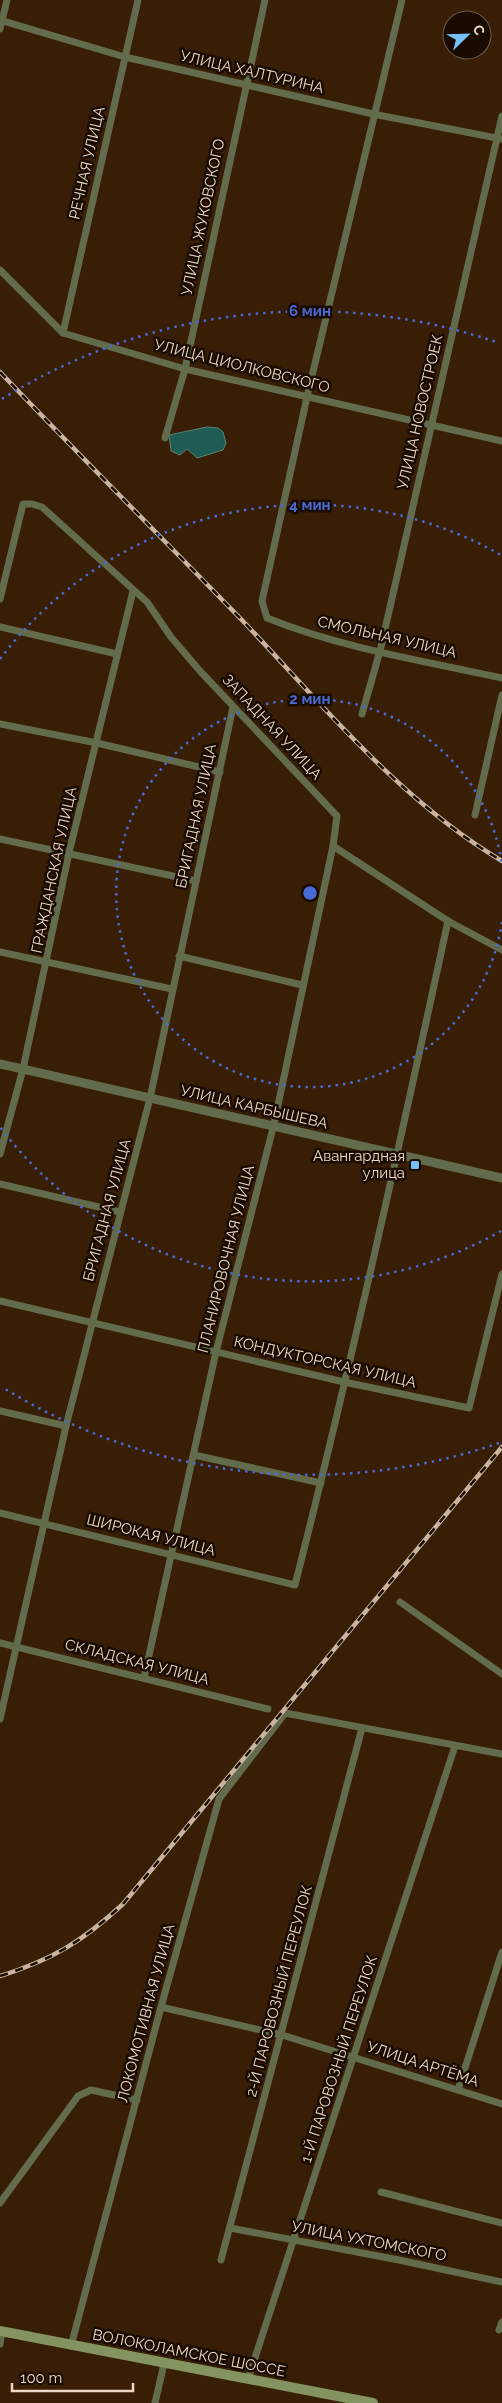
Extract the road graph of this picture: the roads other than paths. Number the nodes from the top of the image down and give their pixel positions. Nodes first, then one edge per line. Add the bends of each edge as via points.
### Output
1 (7, 0) edge
2 (138, 0) edge
3 (265, 0) edge
4 (402, 0) edge
5 (1, 23) edge
6 (125, 57) junction
7 (246, 85) junction
8 (373, 114) junction
9 (502, 116) edge
10 (500, 138) edge
11 (0, 270) edge
12 (64, 333) junction
13 (184, 369) junction
14 (307, 397) junction
15 (431, 426) junction
16 (165, 438) dead end
17 (502, 441) edge
18 (133, 591) junction
19 (0, 600) edge
20 (0, 627) edge
21 (380, 651) junction
22 (117, 654) junction
23 (502, 678) edge
24 (502, 695) edge
25 (233, 706) junction
26 (362, 714) dead end
27 (0, 724) edge
28 (97, 743) junction
29 (220, 772) junction
30 (475, 815) dead end
31 (0, 839) edge
32 (333, 846) junction
33 (69, 852) junction
34 (196, 881) junction
35 (448, 921) junction
36 (502, 950) edge
37 (0, 952) edge
38 (179, 956) junction
39 (47, 962) junction
40 (302, 985) junction
41 (172, 989) junction
42 (0, 1064) edge
43 (24, 1069) junction
44 (150, 1098) junction
45 (274, 1124) junction
46 (0, 1154) edge
47 (397, 1154) junction
48 (502, 1178) edge
49 (0, 1184) edge
50 (120, 1212) junction
51 (502, 1274) edge
52 (0, 1301) edge
53 (92, 1322) junction
54 (216, 1352) junction
55 (344, 1382) junction
56 (0, 1411) edge
57 (66, 1426) junction
58 (194, 1455) junction
59 (321, 1483) junction
60 (0, 1513) edge
61 (45, 1523) junction
62 (171, 1554) junction
63 (400, 1602) dead end
64 (0, 1643) edge
65 (17, 1647) junction
66 (502, 1674) edge
67 (144, 1678) junction
68 (268, 1709) dead end
69 (0, 1719) edge
70 (362, 1728) junction
71 (455, 1746) junction
72 (502, 1754) edge
73 (502, 1952) edge
74 (161, 2007) junction
75 (282, 2034) junction
76 (354, 2056) junction
77 (458, 2090) junction
78 (137, 2100) junction
79 (502, 2104) edge
80 (381, 2192) dead end
81 (0, 2203) edge
82 (502, 2223) edge
83 (230, 2228) junction
84 (294, 2241) junction
85 (221, 2260) dead end
86 (502, 2282) edge
87 (502, 2322) edge
88 (499, 2330) dead end
89 (1, 2331) edge
90 (0, 2344) edge
91 (71, 2346) junction
92 (164, 2364) junction
93 (248, 2379) junction
94 (156, 2403) edge
95 (373, 2403) edge

1 - 5 street
2 - 6 street, РЕЧНАЯ УЛИЦА
3 - 7 street, УЛИЦА ЖУКОВСКОГО
4 - 8 street
5 - 6 street, УЛИЦА ХАЛТУРИНА
6 - 7 street, УЛИЦА ХАЛТУРИНА
6 - 12 street, РЕЧНАЯ УЛИЦА
7 - 8 street, УЛИЦА ХАЛТУРИНА
7 - 13 street, УЛИЦА ЖУКОВСКОГО
8 - 10 street, УЛИЦА ХАЛТУРИНА
8 - 14 street
9 - 10 street, УЛИЦА НОВОСТРОЕК
10 - 15 street, УЛИЦА НОВОСТРОЕК
11 - 12 street, УЛИЦА ЦИОЛКОВСКОГО
12 - 13 street, УЛИЦА ЦИОЛКОВСКОГО
13 - 14 street, УЛИЦА ЦИОЛКОВСКОГО
13 - 16 street, УЛИЦА ЖУКОВСКОГО
14 - 15 street, УЛИЦА ЦИОЛКОВСКОГО
14 - 21 street, СМОЛЬНАЯ УЛИЦА via 262,601 267,618 292,629
15 - 17 street, УЛИЦА ЦИОЛКОВСКОГО
15 - 21 street, УЛИЦА НОВОСТРОЕК
18 - 19 street, ЗАПАДНАЯ УЛИЦА via 42,507 23,504
18 - 22 street, ГРАЖДАНСКАЯ УЛИЦА
18 - 25 street, ЗАПАДНАЯ УЛИЦА via 147,602 171,637
20 - 22 street
21 - 23 street, СМОЛЬНАЯ УЛИЦА
21 - 26 street, УЛИЦА НОВОСТРОЕК
22 - 28 street, ГРАЖДАНСКАЯ УЛИЦА
24 - 30 street
25 - 29 street, БРИГАДНАЯ УЛИЦА
25 - 32 street, ЗАПАДНАЯ УЛИЦА via 337,816
27 - 28 street
28 - 29 street
28 - 33 street, ГРАЖДАНСКАЯ УЛИЦА
29 - 34 street, БРИГАДНАЯ УЛИЦА
31 - 33 street
32 - 35 street
32 - 40 street, ПЛАНИРОВОЧНАЯ УЛИЦА
33 - 34 street
33 - 39 street, ГРАЖДАНСКАЯ УЛИЦА
34 - 38 street, БРИГАДНАЯ УЛИЦА
35 - 36 street
35 - 47 street
37 - 39 street
38 - 40 street
38 - 41 street, БРИГАДНАЯ УЛИЦА
39 - 41 street
39 - 43 street, ГРАЖДАНСКАЯ УЛИЦА
40 - 45 street, ПЛАНИРОВОЧНАЯ УЛИЦА
41 - 44 street, БРИГАДНАЯ УЛИЦА
42 - 43 street, УЛИЦА КАРБЫШЕВА
43 - 44 street, УЛИЦА КАРБЫШЕВА
43 - 46 street, ГРАЖДАНСКАЯ УЛИЦА
44 - 45 street, УЛИЦА КАРБЫШЕВА
44 - 50 street, БРИГАДНАЯ УЛИЦА
45 - 47 street, УЛИЦА КАРБЫШЕВА
45 - 54 street, ПЛАНИРОВОЧНАЯ УЛИЦА
47 - 48 street, УЛИЦА КАРБЫШЕВА
47 - 55 street
49 - 50 street
50 - 53 street, БРИГАДНАЯ УЛИЦА
51 - 55 street, КОНДУКТОРСКАЯ УЛИЦА via 469,1408
52 - 53 street, КОНДУКТОРСКАЯ УЛИЦА
53 - 54 street, КОНДУКТОРСКАЯ УЛИЦА
53 - 57 street, БРИГАДНАЯ УЛИЦА
54 - 55 street, КОНДУКТОРСКАЯ УЛИЦА
54 - 58 street, ПЛАНИРОВОЧНАЯ УЛИЦА
55 - 59 street
56 - 57 street
57 - 61 street, БРИГАДНАЯ УЛИЦА
58 - 59 street
58 - 62 street, ПЛАНИРОВОЧНАЯ УЛИЦА
59 - 62 street, ШИРОКАЯ УЛИЦА via 295,1585
60 - 61 street, ШИРОКАЯ УЛИЦА
61 - 62 street, ШИРОКАЯ УЛИЦА
61 - 65 street, БРИГАДНАЯ УЛИЦА
62 - 67 street, ПЛАНИРОВОЧНАЯ УЛИЦА
63 - 66 street
64 - 65 street, СКЛАДСКАЯ УЛИЦА
65 - 67 street, СКЛАДСКАЯ УЛИЦА
65 - 69 street, БРИГАДНАЯ УЛИЦА
67 - 68 street, СКЛАДСКАЯ УЛИЦА
70 - 71 street
70 - 74 street, ЛОКОМОТИВНАЯ УЛИЦА via 285,1713 219,1799
70 - 75 street, 2-Й ПАРОВОЗНЫЙ ПЕРЕУЛОК
71 - 72 street
71 - 76 street, 1-Й ПАРОВОЗНЫЙ ПЕРЕУЛОК
73 - 77 street
74 - 75 street, УЛИЦА АРТЁМА
74 - 78 street, ЛОКОМОТИВНАЯ УЛИЦА
75 - 76 street, УЛИЦА АРТЁМА
75 - 83 street, 2-Й ПАРОВОЗНЫЙ ПЕРЕУЛОК
76 - 77 street, УЛИЦА АРТЁМА
76 - 84 street, 1-Й ПАРОВОЗНЫЙ ПЕРЕУЛОК
77 - 79 street, УЛИЦА АРТЁМА
78 - 81 street via 91,2090 78,2096
78 - 91 street, ЛОКОМОТИВНАЯ УЛИЦА
80 - 82 street
83 - 84 street, УЛИЦА УХТОМСКОГО
83 - 85 street, 2-Й ПАРОВОЗНЫЙ ПЕРЕУЛОК
84 - 86 street, УЛИЦА УХТОМСКОГО
84 - 93 street, 1-Й ПАРОВОЗНЫЙ ПЕРЕУЛОК
87 - 88 street
89 - 90 street
89 - 91 main road, ВОЛОКОЛАМСКОЕ ШОССЕ
91 - 92 main road, ВОЛОКОЛАМСКОЕ ШОССЕ
92 - 93 main road, ВОЛОКОЛАМСКОЕ ШОССЕ
92 - 94 street
93 - 95 main road, ВОЛОКОЛАМСКОЕ ШОССЕ

